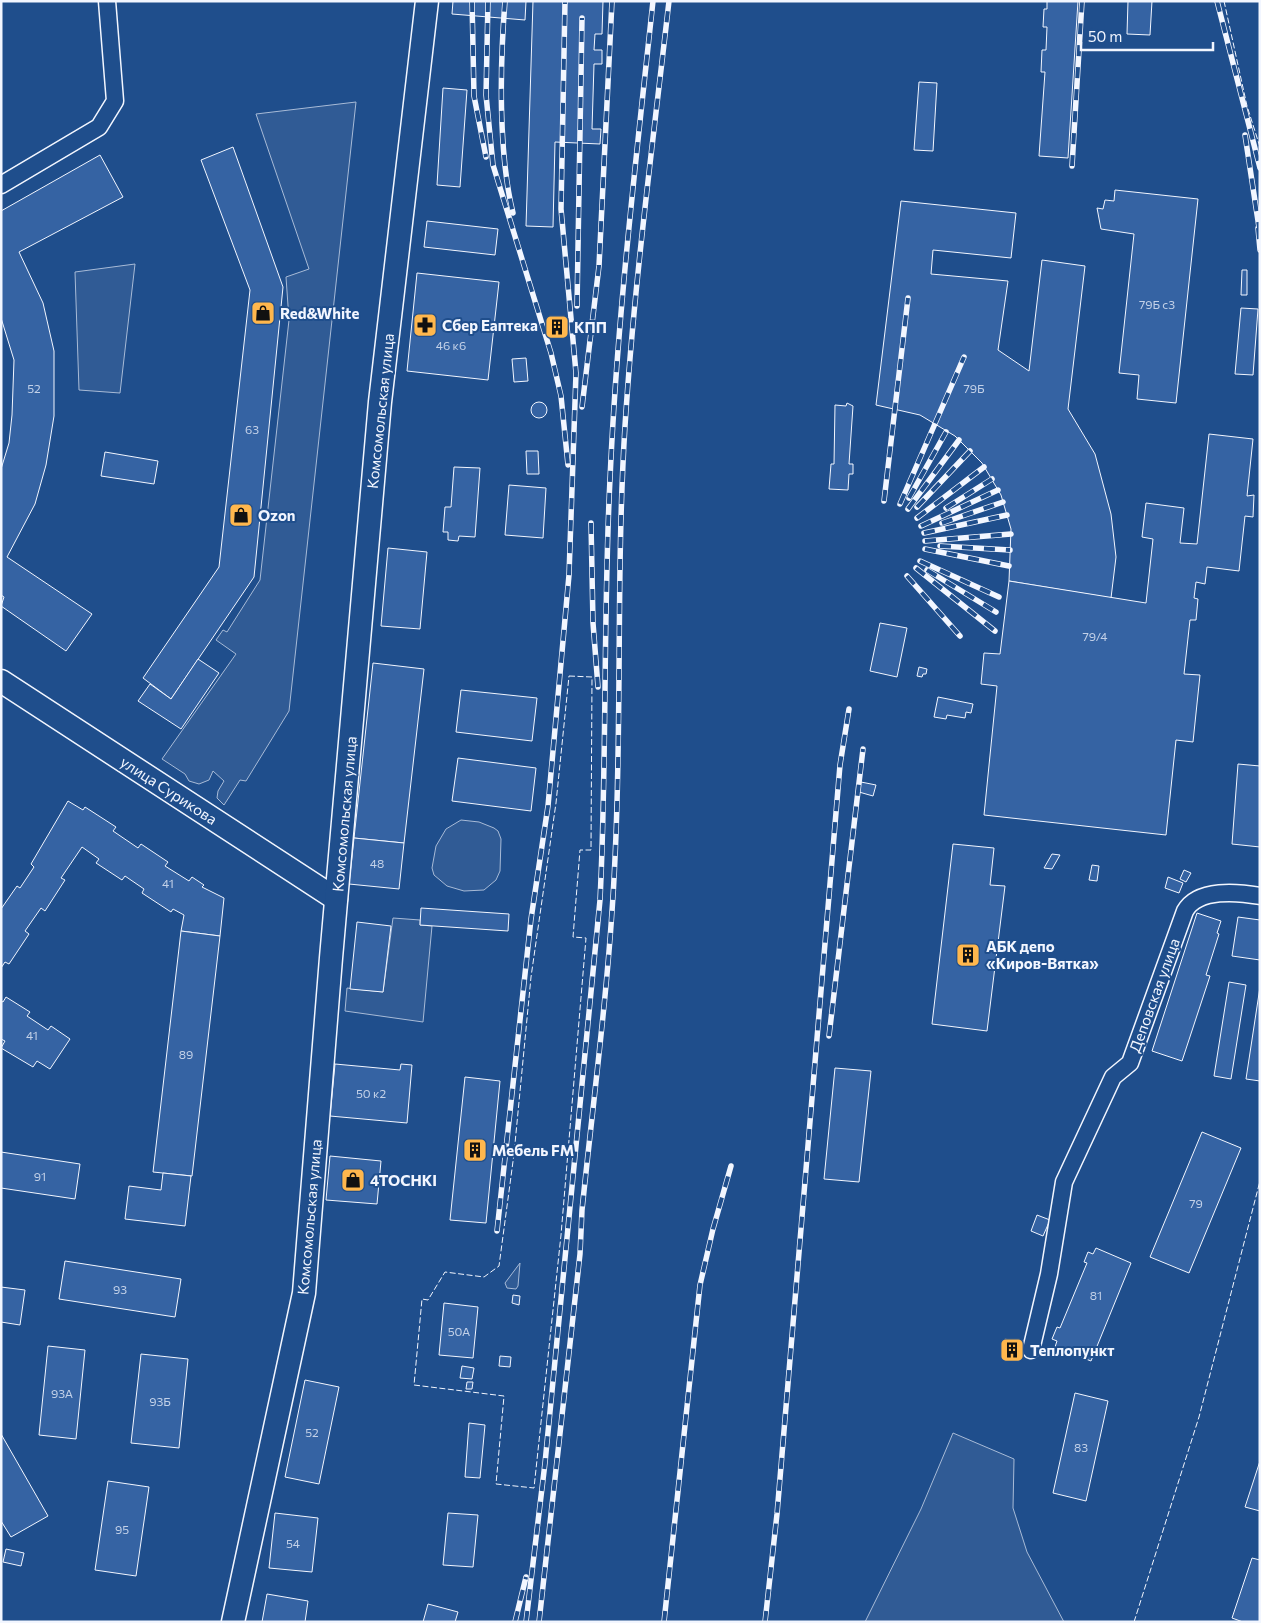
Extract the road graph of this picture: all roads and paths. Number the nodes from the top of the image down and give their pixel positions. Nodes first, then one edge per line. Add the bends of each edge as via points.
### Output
1 (107, 1) edge
2 (427, 1) edge
3 (1, 185) edge
4 (1, 681) edge
5 (1260, 896) edge
6 (336, 899) junction
7 (1031, 1350) dead end
8 (233, 1622) edge

1 - 3 street via 115,102 99,127
2 - 6 main road, Комсомольская улица via 380,402
4 - 6 main road, улица Сурикова
5 - 7 street, Деповская улица via 1231,893 1204,897 1192,901 1185,911 1130,1063 1114,1077 1064,1182 1049,1274
6 - 8 main road, Комсомольская улица via 304,1292

